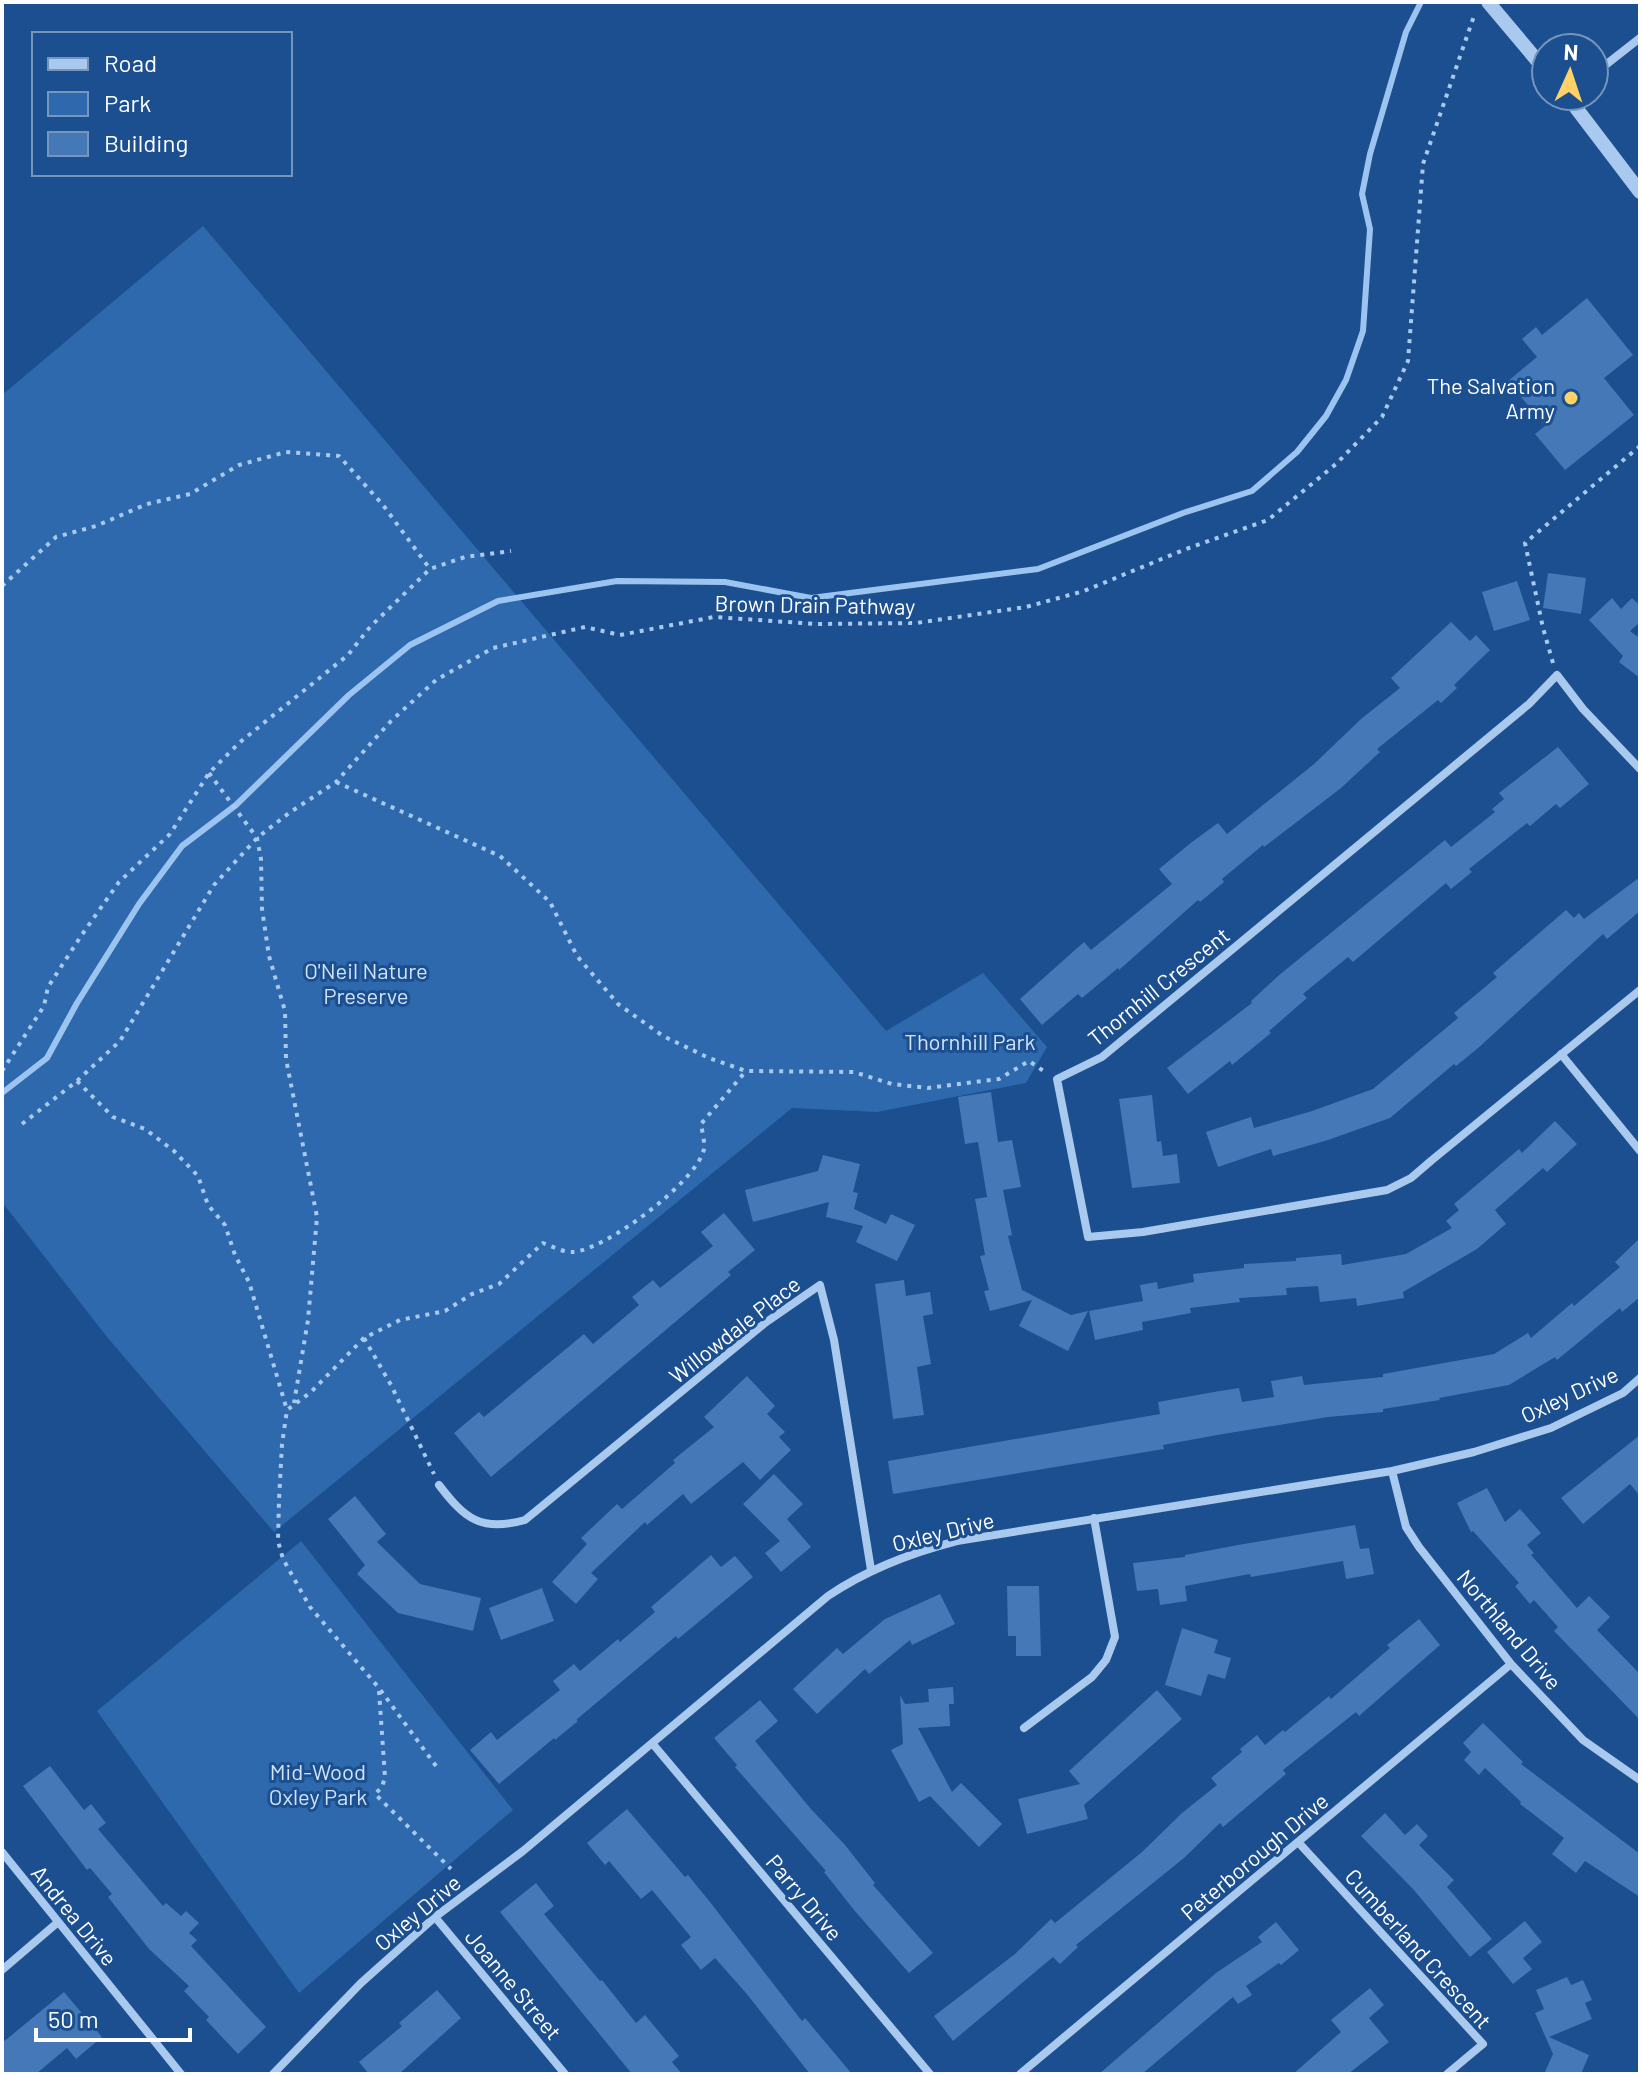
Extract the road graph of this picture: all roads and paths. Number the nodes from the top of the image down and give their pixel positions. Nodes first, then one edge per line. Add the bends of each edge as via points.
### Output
1 (1479, 2) edge
2 (1488, 2) edge
3 (1640, 38) edge
4 (1530, 52) edge
5 (1610, 61) edge
6 (1579, 112) edge
7 (1640, 192) edge
8 (1640, 446) edge
9 (511, 551) dead end
10 (430, 569) junction
11 (2, 586) edge
12 (1557, 675) junction
13 (1640, 769) edge
14 (209, 773) junction
15 (336, 782) junction
16 (257, 838) junction
17 (1640, 990) edge
18 (1561, 1054) junction
19 (2, 1071) edge
20 (746, 1071) junction
21 (1057, 1079) junction
22 (77, 1081) junction
23 (22, 1124) dead end
24 (1640, 1151) edge
25 (364, 1338) junction
26 (1640, 1378) edge
27 (294, 1405) junction
28 (287, 1410) junction
29 (1392, 1471) junction
30 (439, 1485) joint
31 (1094, 1518) junction
32 (871, 1570) junction
33 (1511, 1664) junction
34 (379, 1688) junction
35 (1024, 1728) dead end
36 (652, 1743) junction
37 (436, 1766) dead end
38 (1640, 1780) edge
39 (1299, 1843) junction
40 (2, 1852) edge
41 (451, 1869) dead end
42 (435, 1917) junction
43 (57, 1923) junction
44 (2, 1970) edge
45 (181, 2074) edge
46 (273, 2074) edge
47 (565, 2074) edge
48 (930, 2074) edge
49 (1020, 2074) edge
50 (1447, 2074) edge

1 - 15 path, Brown Drain Pathway via 1423,164 1408,361 1382,417 1336,464 1268,520 1084,591 1026,607 916,623 714,617 620,635 585,627 493,648 436,680
2 - 4 street
3 - 5 street
6 - 7 street
8 - 12 path via 1525,543
9 - 10 path via 465,557
10 - 11 path via 339,456 286,452 239,465 190,494 56,537
10 - 14 path via 348,655
12 - 13 street
12 - 21 street, Thornhill Crescent via 1529,704 1102,1057
14 - 16 path
14 - 19 path via 170,834 119,882 81,936
15 - 16 path, Brown Drain Pathway
15 - 20 path via 500,856 550,902 577,956 618,1004 663,1036
16 - 22 path, Brown Drain Pathway via 214,885 120,1041
16 - 27 path via 269,956 285,1011 286,1059 317,1217
17 - 18 street
18 - 21 street via 1411,1178 1387,1190 1088,1237
18 - 24 street
20 - 21 path via 854,1072 928,1088 999,1079 1029,1061
20 - 25 path via 701,1124 704,1149 663,1203 606,1239 573,1252 543,1243 499,1284 445,1311 400,1320
22 - 23 path, Brown Drain Pathway
22 - 28 path via 113,1117 145,1129 198,1176 249,1282
25 - 27 path
25 - 30 path
26 - 29 street, Oxley Drive via 1623,1393 1551,1428
27 - 28 path
28 - 34 path via 278,1541 283,1559 310,1607
29 - 31 street, Oxley Drive
29 - 33 street, Northland Drive via 1406,1527
30 - 32 street, Willowdale Place via 473,1519 491,1525 525,1520 765,1323 820,1285 834,1340
31 - 32 street, Oxley Drive via 957,1541
31 - 35 street via 1115,1637 1092,1677
32 - 36 street, Oxley Drive via 828,1596
33 - 38 street, Northland Drive via 1583,1740
33 - 39 street, Peterborough Drive
34 - 37 path
34 - 41 path via 385,1777 375,1794
36 - 42 street, Oxley Drive
36 - 48 street, Parry Drive
39 - 49 street, Peterborough Drive
39 - 50 street, Cumberland Crescent via 1483,2044
40 - 43 street, Andrea Drive
42 - 46 street, Oxley Drive via 361,1983
42 - 47 street, Joanne Street
43 - 44 street
43 - 45 street, Andrea Drive

